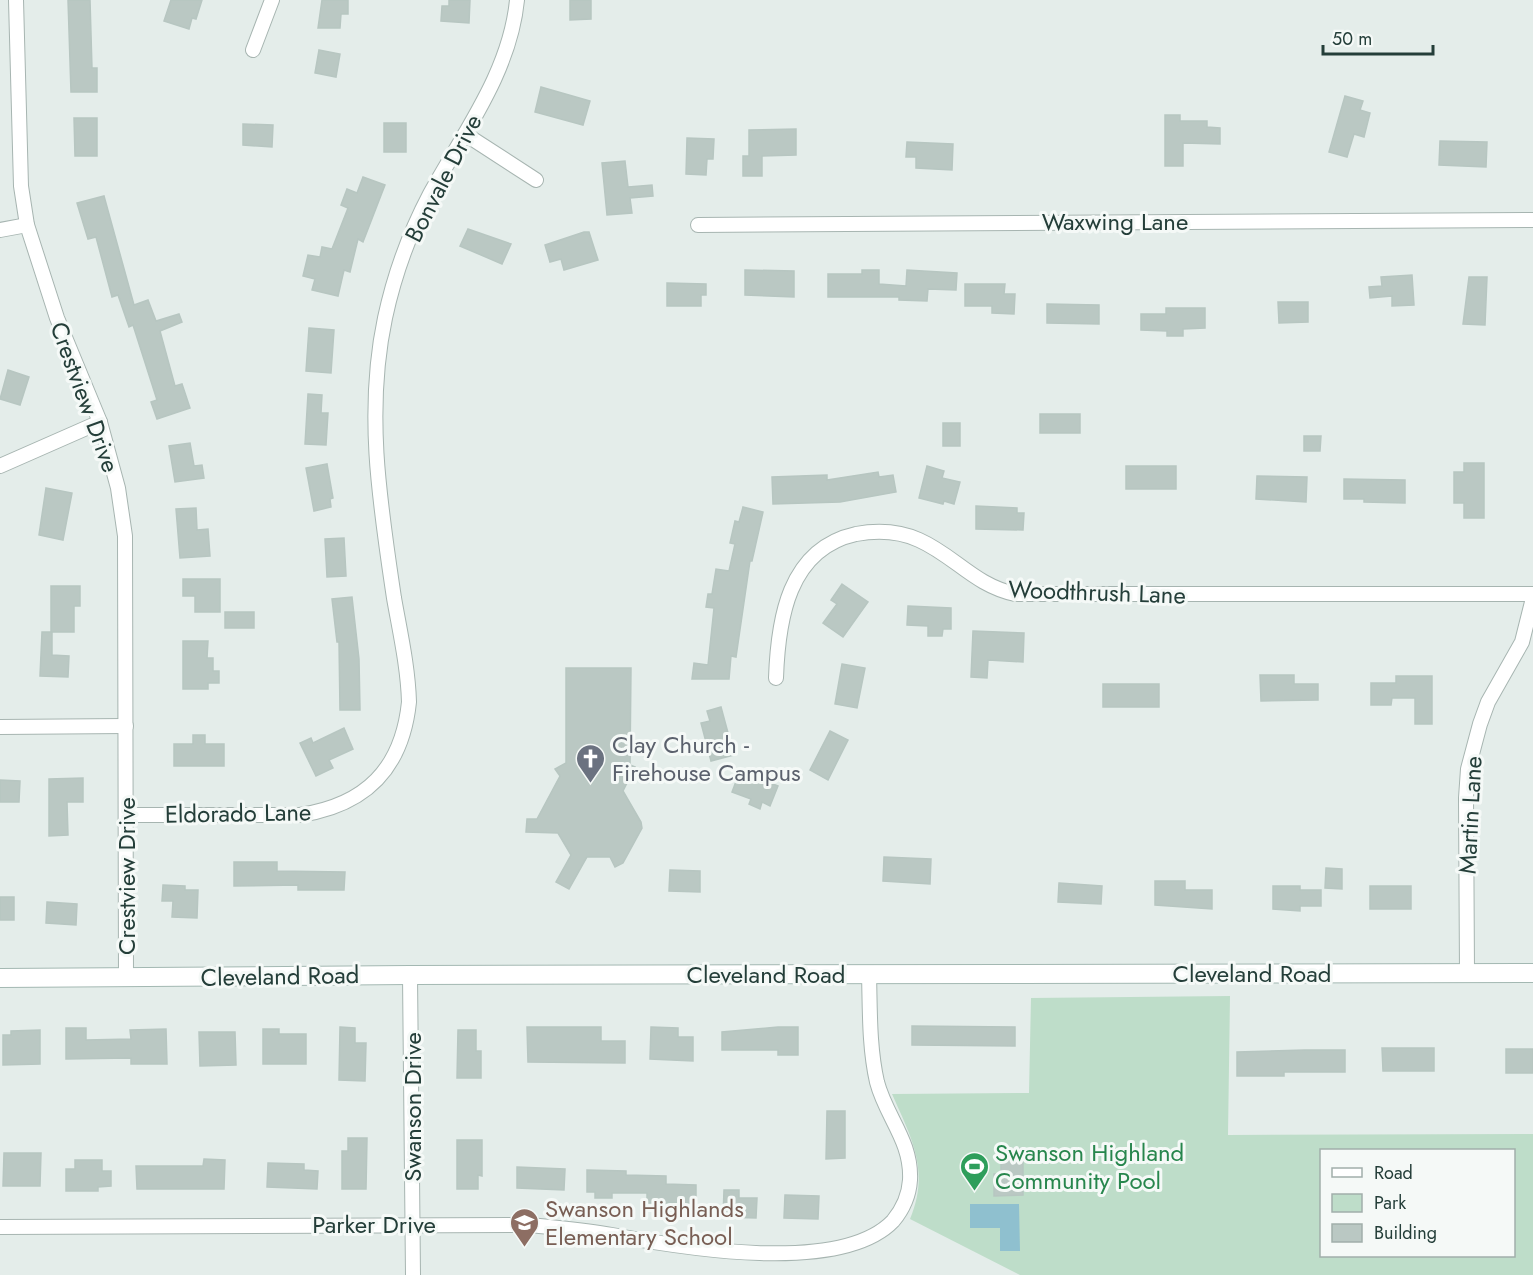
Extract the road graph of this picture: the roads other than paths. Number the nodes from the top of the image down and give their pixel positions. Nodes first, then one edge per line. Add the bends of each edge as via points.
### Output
1 (16, 0) edge
2 (272, 0) edge
3 (517, 0) edge
4 (253, 50) dead end
5 (465, 134) junction
6 (536, 180) dead end
7 (1533, 220) edge
8 (27, 225) junction
9 (698, 225) dead end
10 (0, 230) edge
11 (100, 422) junction
12 (0, 466) edge
13 (390, 573) joint
14 (1533, 596) edge
15 (776, 678) dead end
16 (126, 726) junction
17 (0, 727) edge
18 (126, 815) junction
19 (1467, 973) junction
20 (1533, 973) edge
21 (869, 974) junction
22 (410, 975) junction
23 (0, 978) edge
24 (126, 978) junction
25 (413, 1224) junction
26 (0, 1227) edge
27 (413, 1275) edge

1 - 8 street, Crestview Drive via 21,174
2 - 4 street
3 - 5 street, Bonvale Drive via 501,64
5 - 6 street
5 - 13 street, Bonvale Drive via 429,195 412,234 385,319 374,423
7 - 9 street, Waxwing Lane
8 - 10 street
8 - 11 street, Crestview Drive via 57,318
11 - 12 street
11 - 16 street, Crestview Drive via 118,488 125,536
13 - 18 street, Eldorado Lane via 406,674 407,715 392,760 369,789 339,806 300,815
14 - 15 street, Woodthrush Lane via 1015,594 984,584 921,541 895,533 866,532 829,544 800,571 784,608
14 - 19 street, Martin Lane via 1522,642 1488,702 1468,769
16 - 17 street
16 - 18 street, Crestview Drive
18 - 24 street, Crestview Drive
19 - 20 main road, Cleveland Road
19 - 21 main road, Cleveland Road
21 - 22 main road, Cleveland Road
21 - 25 street, Parker Drive via 878,1082 884,1103 906,1143 910,1180 908,1197 889,1227 862,1248 801,1260 746,1258 549,1227
22 - 24 main road, Cleveland Road
22 - 25 street, Swanson Drive
23 - 24 main road, Cleveland Road
25 - 26 street, Parker Drive
25 - 27 street, Swanson Drive

